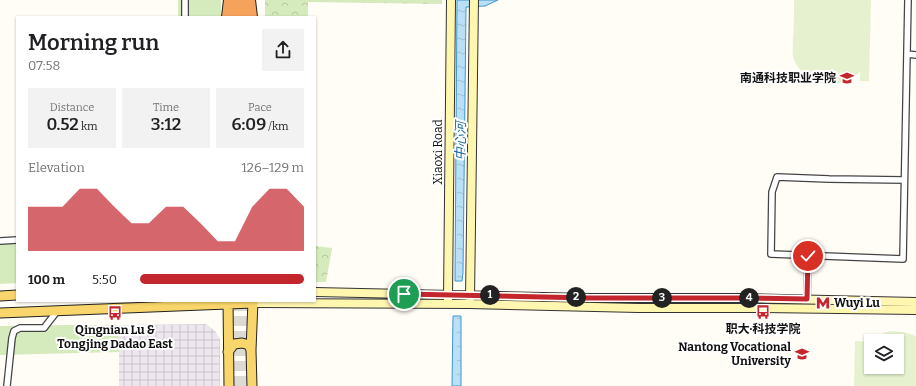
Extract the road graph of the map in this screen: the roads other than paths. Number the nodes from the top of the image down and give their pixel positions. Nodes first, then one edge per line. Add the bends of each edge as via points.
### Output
1 (185, 0) edge
2 (225, 0) edge
3 (229, 0) edge
4 (236, 0) edge
5 (244, 0) edge
6 (252, 0) edge
7 (450, 0) edge
8 (908, 0) edge
9 (474, 4) edge
10 (185, 16) edge
11 (226, 16) edge
12 (226, 16) edge
13 (236, 16) edge
14 (245, 16) edge
15 (252, 16) edge
16 (907, 54) junction
17 (916, 55) edge
18 (904, 180) junction
19 (16, 240) edge
20 (0, 241) edge
21 (808, 256) junction
22 (316, 292) edge
23 (16, 295) edge
24 (449, 295) junction
25 (470, 295) junction
26 (0, 296) edge
27 (807, 299) junction
28 (228, 302) edge
29 (253, 302) edge
30 (916, 302) edge
31 (448, 304) junction
32 (469, 304) junction
33 (58, 310) junction
34 (916, 310) edge
35 (0, 313) edge
36 (251, 350) junction
37 (228, 352) junction
38 (7, 386) edge
39 (229, 386) edge
40 (252, 386) edge

1 - 10 street
2 - 11 main road
3 - 12 highway
4 - 13 highway
5 - 14 highway
6 - 15 highway
7 - 24 main road, Xiaoxi Road
8 - 16 street
9 - 25 main road
16 - 17 street
16 - 18 street
18 - 21 street via 903,258
18 - 21 street via 777,177 772,192 771,254
19 - 20 street
21 - 27 street
22 - 24 main road
23 - 26 main road
24 - 25 main road
24 - 31 main road, Xiaoxi Road
25 - 27 main road
25 - 32 main road
27 - 30 main road
28 - 29 main road
28 - 33 main road
28 - 37 main road
29 - 31 main road
29 - 36 main road
31 - 32 main road
32 - 34 main road
33 - 35 main road
33 - 38 street via 44,328 20,328 14,331
36 - 37 main road via 248,344 242,343 234,344
36 - 40 main road
37 - 39 main road

